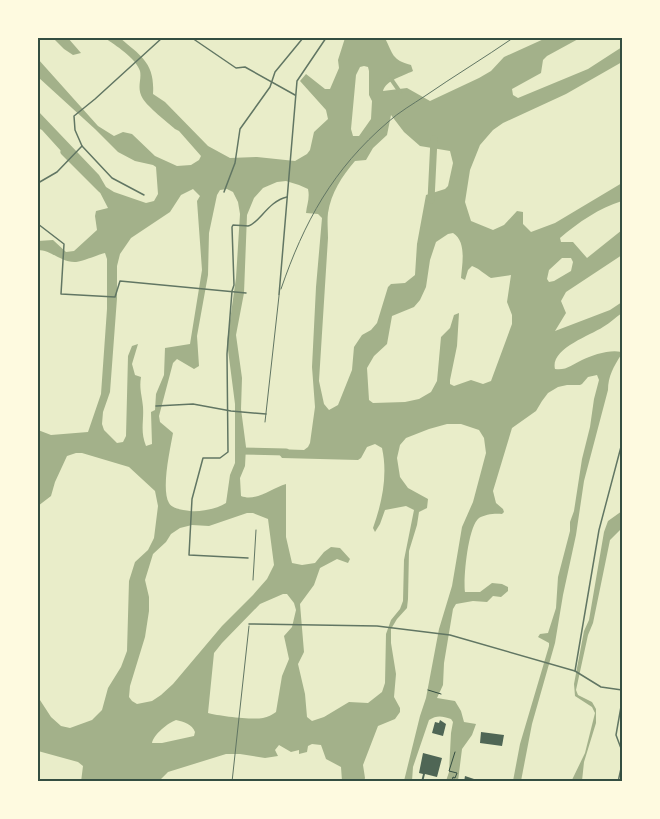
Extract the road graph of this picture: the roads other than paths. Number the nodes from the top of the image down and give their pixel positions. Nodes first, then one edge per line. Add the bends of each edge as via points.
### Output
1 (162, 38) edge
2 (192, 38) edge
3 (303, 38) edge
4 (326, 38) edge
5 (513, 38) edge
6 (271, 82) junction
7 (295, 96) junction
8 (80, 147) junction
9 (38, 183) edge
10 (225, 190) dead end
11 (144, 195) dead end
12 (287, 197) junction
13 (38, 224) edge
14 (232, 291) junction
15 (246, 293) dead end
16 (279, 295) junction
17 (156, 406) dead end
18 (227, 411) junction
19 (266, 414) junction
20 (265, 422) dead end
21 (622, 443) edge
22 (256, 530) dead end
23 (248, 558) dead end
24 (253, 580) dead end
25 (249, 624) joint
26 (575, 671) junction
27 (622, 690) edge
28 (622, 701) edge
29 (622, 751) edge
30 (622, 764) edge
31 (232, 782) edge
32 (618, 782) edge

1 - 8 street via 74,116
2 - 6 street via 236,68 245,68
3 - 6 street
4 - 7 street via 297,81
5 - 16 lane via 389,121 363,146 318,204 293,253
6 - 7 street
6 - 10 street via 240,129 235,164
7 - 12 street
8 - 9 street via 57,172
8 - 11 street via 112,178
12 - 14 street via 275,202 249,226 233,225
12 - 16 street
13 - 14 street via 64,244 61,294 115,297 120,281
14 - 15 street
14 - 18 street
16 - 19 lane
17 - 18 street via 193,404
18 - 19 street
18 - 23 street via 228,452 220,458 203,458 198,476 192,500 189,555
19 - 20 lane
21 - 26 street via 599,530
22 - 24 lane
25 - 26 street via 377,626 450,635
25 - 31 lane
26 - 27 street via 601,687
28 - 29 street via 616,735
30 - 32 street

